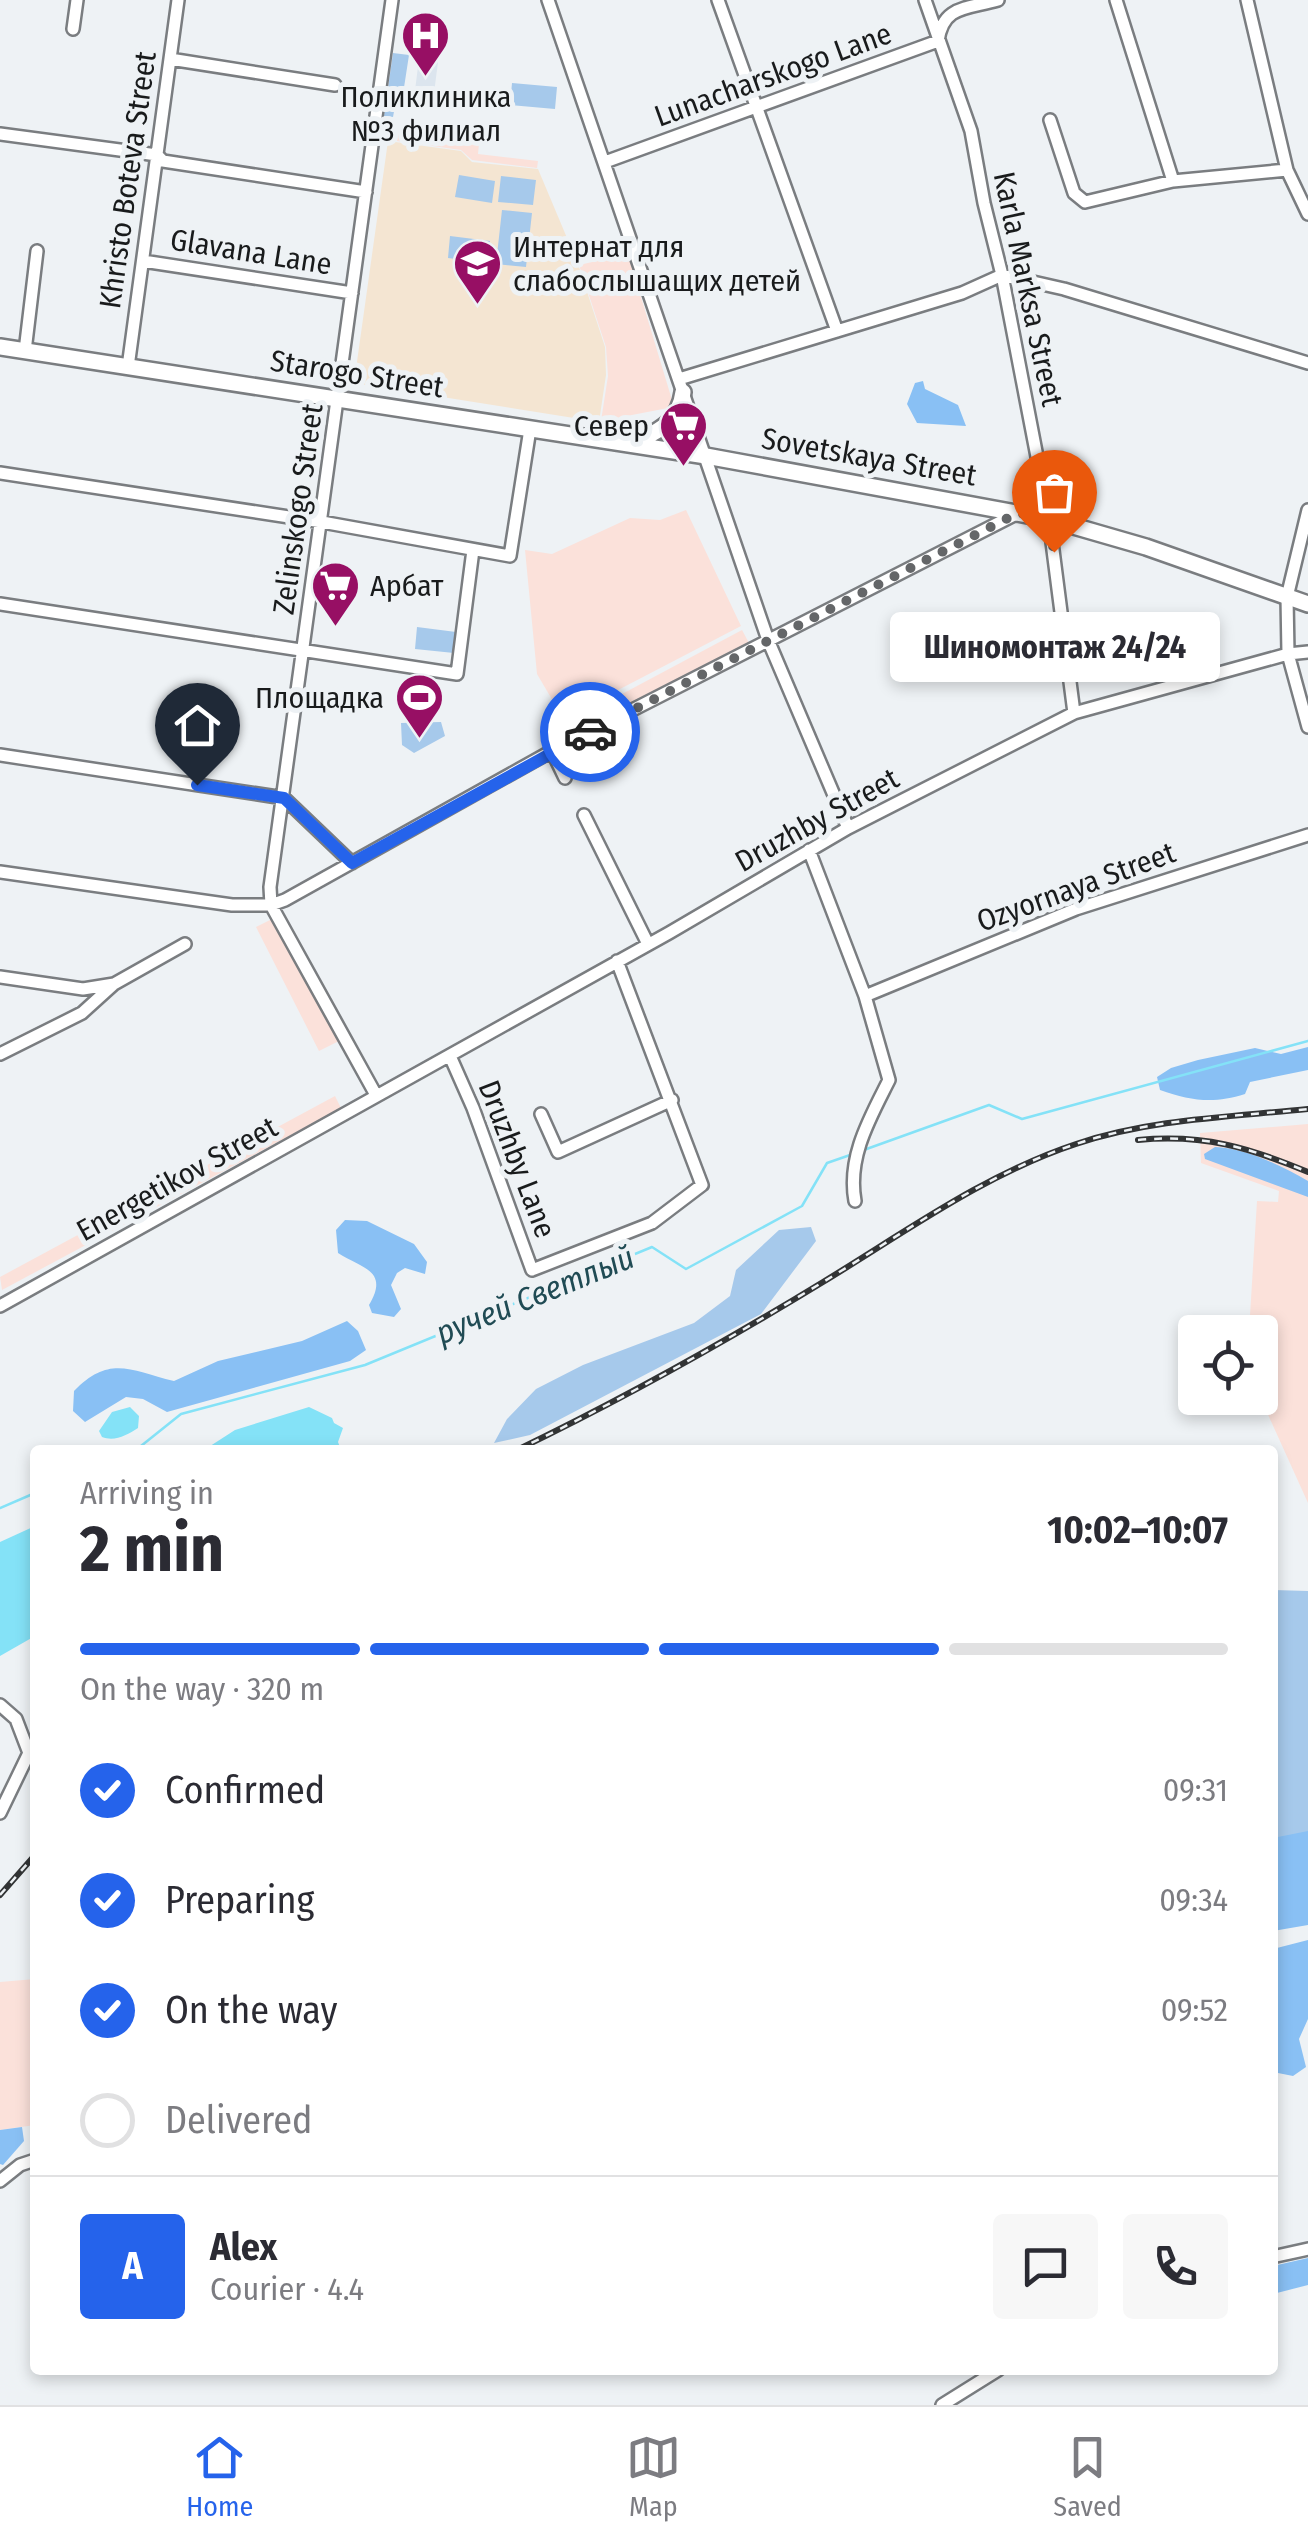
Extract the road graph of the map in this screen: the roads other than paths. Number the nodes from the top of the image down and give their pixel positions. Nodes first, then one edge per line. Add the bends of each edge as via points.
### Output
1 (76, 0) edge
2 (178, 0) edge
3 (392, 0) edge
4 (548, 0) edge
5 (718, 0) edge
6 (998, 0) edge
7 (1116, 0) edge
8 (1247, 0) edge
9 (926, 3) edge
10 (948, 14) junction
11 (73, 29) dead end
12 (938, 42) junction
13 (170, 60) junction
14 (335, 85) dead end
15 (755, 109) junction
16 (1050, 120) dead end
17 (0, 134) edge
18 (157, 155) junction
19 (605, 162) junction
20 (1286, 170) junction
21 (1173, 181) junction
22 (366, 192) junction
23 (1308, 214) edge
24 (37, 251) dead end
25 (142, 261) junction
26 (1002, 275) junction
27 (352, 294) junction
28 (837, 331) junction
29 (0, 347) edge
30 (25, 351) junction
31 (1308, 363) edge
32 (128, 367) junction
33 (681, 386) junction
34 (338, 399) junction
35 (530, 428) junction
36 (632, 444) junction
37 (706, 456) junction
38 (0, 473) edge
39 (1308, 510) edge
40 (1018, 513) junction
41 (1049, 519) junction
42 (322, 522) junction
43 (473, 550) junction
44 (1286, 597) junction
45 (0, 604) edge
46 (1308, 604) edge
47 (768, 640) junction
48 (304, 650) junction
49 (1308, 652) edge
50 (1288, 654) junction
51 (1074, 713) junction
52 (1308, 727) edge
53 (552, 752) junction
54 (0, 755) edge
55 (565, 778) dead end
56 (284, 798) junction
57 (584, 815) dead end
58 (848, 828) junction
59 (1308, 834) edge
60 (809, 850) junction
61 (352, 863) junction
62 (0, 872) edge
63 (271, 904) junction
64 (185, 944) dead end
65 (648, 944) junction
66 (618, 961) junction
67 (0, 978) edge
68 (114, 984) junction
69 (865, 996) junction
70 (0, 1054) edge
71 (450, 1056) junction
72 (376, 1094) junction
73 (672, 1100) junction
74 (540, 1114) dead end
75 (854, 1201) dead end
76 (0, 1306) edge
77 (0, 1705) edge
78 (0, 1813) edge
79 (30, 2162) edge
80 (0, 2182) edge
81 (1308, 2249) edge
82 (1278, 2256) edge
83 (990, 2375) edge
84 (942, 2405) edge

1 - 11 street
2 - 13 street, Khristo Boteva Street
3 - 22 street, Zelinskogo Street
4 - 19 street
5 - 15 street
6 - 10 street
7 - 21 street
8 - 20 street
9 - 10 street
9 - 12 street, Karla Marksa Street
10 - 12 street, Lunacharskogo Lane
12 - 15 street, Lunacharskogo Lane
12 - 26 street, Karla Marksa Street via 971,132
13 - 14 street
13 - 18 street, Khristo Boteva Street
15 - 19 street, Lunacharskogo Lane
15 - 28 street
16 - 21 street via 1074,193 1084,202
17 - 18 street
18 - 22 street
18 - 25 street, Khristo Boteva Street
19 - 33 street
20 - 21 street
20 - 23 street
22 - 27 street, Zelinskogo Street
24 - 30 street
25 - 27 street, Glavana Lane
25 - 32 street, Khristo Boteva Street
26 - 28 street
26 - 31 street
26 - 41 street, Karla Marksa Street
27 - 34 street, Zelinskogo Street
28 - 33 street
29 - 30 street, Starogo Street
30 - 32 street, Starogo Street
32 - 34 street, Starogo Street
33 - 36 street via 675,418
33 - 37 street
34 - 35 street, Starogo Street
34 - 42 street, Zelinskogo Street
35 - 36 street, Starogo Street
35 - 43 street via 510,556
36 - 37 street, Starogo Street
37 - 40 street, Sovetskaya Street
37 - 47 street
38 - 42 street
39 - 44 street
40 - 41 street, Sovetskaya Street
40 - 47 street
41 - 44 street, Sovetskaya Street
41 - 51 street, Karla Marksa Street
42 - 43 street
42 - 48 street, Zelinskogo Street
43 - 48 street via 457,674
44 - 46 street, Sovetskaya Street
44 - 50 street
45 - 48 street
47 - 53 street
47 - 58 street
48 - 56 street, Zelinskogo Street
49 - 50 street, Druzhby Street
50 - 51 street, Druzhby Street
50 - 52 street
51 - 58 street, Druzhby Street
53 - 55 street
53 - 61 street
54 - 56 street
56 - 61 street
56 - 63 street, Zelinskogo Street
57 - 65 street
58 - 60 street, Druzhby Street
59 - 69 street, Ozyornaya Street via 1076,908
60 - 65 street, Druzhby Street
60 - 69 street
61 - 63 street
62 - 63 street via 232,905
63 - 72 street
64 - 68 street
65 - 66 street, Druzhby Street
66 - 71 street, Druzhby Street
66 - 73 street
67 - 68 street via 83,990
68 - 70 street via 82,1013
69 - 75 street via 889,1080 855,1160
71 - 72 street, Druzhby Street
71 - 73 street, Druzhby Lane via 532,1270 652,1223 702,1185
72 - 76 street, Energetikov Street
73 - 74 street via 558,1152
77 - 78 street via 16,1719 29,1753
79 - 80 street
81 - 82 street
83 - 84 street

